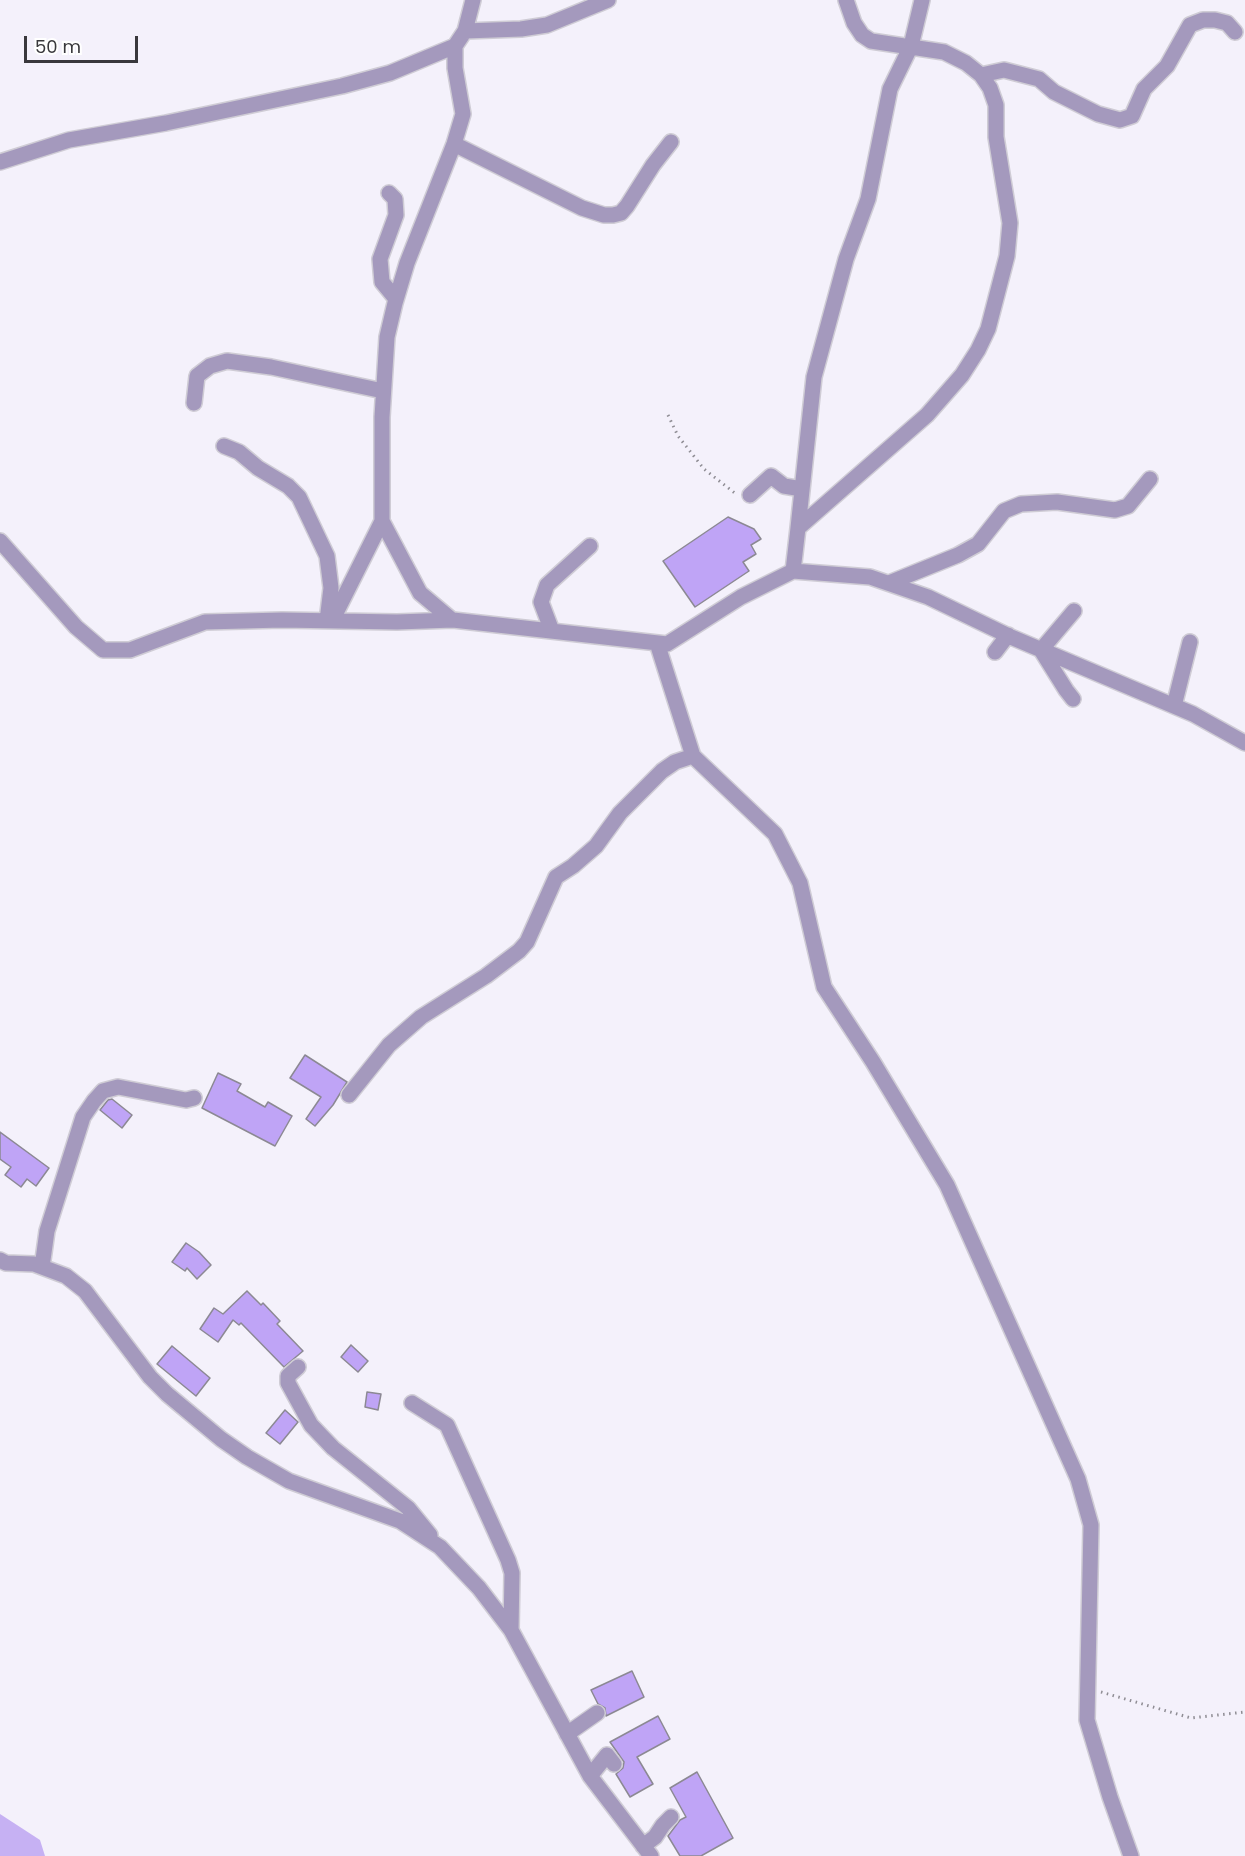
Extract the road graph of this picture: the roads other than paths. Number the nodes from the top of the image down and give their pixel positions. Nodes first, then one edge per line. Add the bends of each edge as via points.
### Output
1 (473, 0) edge
2 (608, 0) edge
3 (846, 0) edge
4 (922, 0) edge
5 (465, 31) junction
6 (1235, 32) dead end
7 (455, 46) junction
8 (911, 46) junction
9 (981, 75) junction
10 (671, 142) dead end
11 (454, 144) junction
12 (0, 162) edge
13 (389, 193) dead end
14 (396, 299) junction
15 (383, 391) junction
16 (195, 403) dead end
17 (224, 446) dead end
18 (1150, 479) dead end
19 (802, 489) junction
20 (750, 495) road end
21 (382, 521) junction
22 (798, 528) junction
23 (0, 541) edge
24 (590, 546) dead end
25 (793, 571) junction
26 (889, 584) junction
27 (1074, 611) dead end
28 (452, 620) junction
29 (330, 621) junction
30 (552, 631) junction
31 (1008, 635) junction
32 (1190, 642) dead end
33 (657, 643) junction
34 (1041, 650) junction
35 (995, 652) dead end
36 (1073, 699) dead end
37 (1174, 706) junction
38 (1245, 743) edge
39 (693, 756) junction
40 (349, 1095) dead end
41 (194, 1098) dead end
42 (0, 1260) edge
43 (42, 1267) junction
44 (298, 1367) dead end
45 (412, 1403) dead end
46 (440, 1547) junction
47 (511, 1630) junction
48 (597, 1713) dead end
49 (567, 1734) junction
50 (614, 1764) dead end
51 (590, 1776) junction
52 (671, 1817) dead end
53 (647, 1851) edge
54 (1131, 1856) edge

1 - 5 street
2 - 5 street via 547,25
3 - 8 street via 862,35 871,41
4 - 8 street
5 - 7 street
6 - 9 street via 1227,23 1215,20 1190,25 1167,66 1144,89 1132,116 1120,120 1098,114 1054,92 1039,79 1004,70
7 - 11 street via 463,114
7 - 12 street via 390,74 69,140
8 - 9 street via 944,51
8 - 19 street via 890,88 867,199 846,259 814,377
9 - 22 street via 996,105 996,137 1010,223 1007,256 988,328 962,375 927,416
10 - 11 street via 627,206 613,216 582,208
11 - 14 street
13 - 14 street via 396,215 380,259 382,282
14 - 15 street via 387,337
15 - 16 street via 227,361 197,375
15 - 21 street
17 - 29 street via 239,452 299,497 327,556
18 - 26 street via 1128,506 1115,510 1057,502 1021,504 1004,511 978,544
19 - 20 street via 784,486 771,476
19 - 22 street
21 - 28 street via 420,593
21 - 29 street
22 - 25 street
23 - 29 street via 76,627 103,650 130,651 205,622
24 - 30 street via 547,585 541,602
25 - 26 street via 870,577
25 - 33 street via 741,597 667,644
26 - 31 street via 928,597
27 - 34 street
28 - 29 street
28 - 30 street
30 - 33 street
31 - 34 street
31 - 35 street
32 - 37 street
33 - 39 street
34 - 36 street
34 - 37 street
37 - 38 street
39 - 40 street via 662,771 620,813 596,846 556,876 527,942 519,951 421,1017 389,1045
39 - 54 street via 775,834 800,883 824,987 947,1185 1078,1479 1091,1525 1087,1720
41 - 43 street via 186,1100 118,1087 103,1091 94,1101 83,1117 47,1231
42 - 43 street
43 - 46 street via 66,1276 85,1291 150,1377 221,1439 289,1481 400,1521
44 - 46 street via 288,1376 288,1383 311,1425 333,1448 408,1508
45 - 47 street via 447,1425 508,1560 512,1573
46 - 47 street
47 - 49 street
48 - 49 street
49 - 51 street
50 - 51 street via 607,1755
51 - 53 street
52 - 53 street

